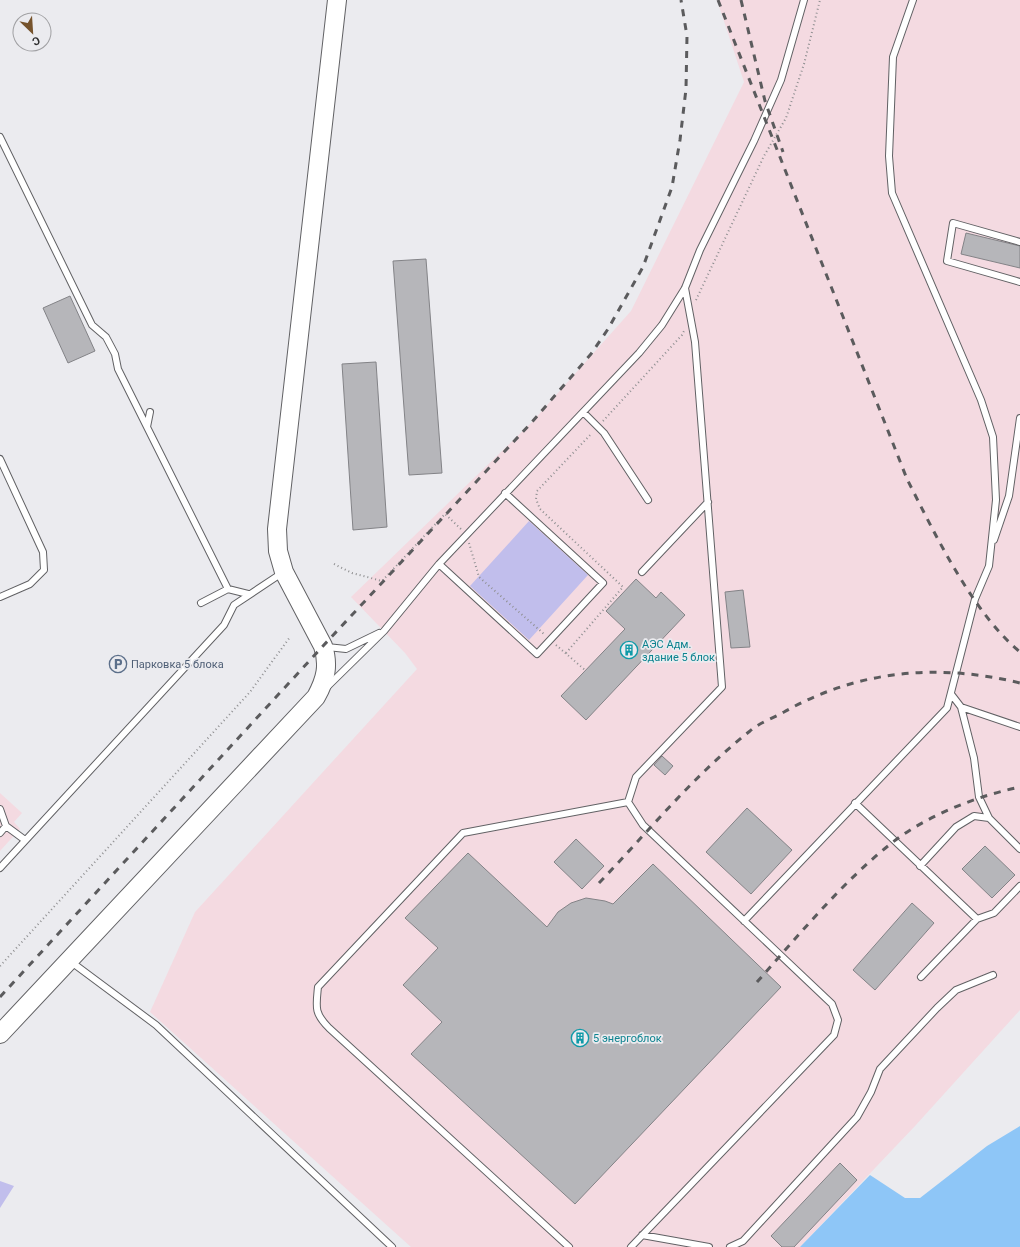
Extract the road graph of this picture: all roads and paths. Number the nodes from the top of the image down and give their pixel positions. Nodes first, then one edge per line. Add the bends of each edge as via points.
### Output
1 (337, 0) edge
2 (804, 0) edge
3 (820, 0) edge
4 (913, 0) edge
5 (0, 137) edge
6 (1020, 242) edge
7 (1020, 282) edge
8 (685, 288) junction
9 (690, 314) junction
10 (150, 412) dead end
11 (584, 412) junction
12 (1020, 418) edge
13 (147, 427) junction
14 (598, 427) junction
15 (0, 459) edge
16 (505, 493) junction
17 (648, 500) dead end
18 (708, 502) junction
19 (445, 514) dead end
20 (990, 553) junction
21 (334, 564) dead end
22 (439, 564) junction
23 (284, 572) junction
24 (642, 572) dead end
25 (478, 577) dead end
26 (228, 590) junction
27 (248, 594) junction
28 (0, 597) edge
29 (201, 603) dead end
30 (384, 631) junction
31 (290, 637) dead end
32 (550, 640) junction
33 (323, 646) junction
34 (566, 653) junction
35 (585, 670) dead end
36 (951, 694) junction
37 (316, 697) junction
38 (961, 707) junction
39 (1020, 727) edge
40 (628, 802) junction
41 (855, 803) junction
42 (0, 809) edge
43 (989, 818) junction
44 (6, 826) junction
45 (0, 833) edge
46 (26, 840) junction
47 (1020, 849) edge
48 (920, 866) junction
49 (0, 868) edge
50 (1020, 886) edge
51 (977, 919) junction
52 (744, 921) junction
53 (69, 960) junction
54 (0, 966) edge
55 (993, 975) dead end
56 (921, 977) dead end
57 (0, 1034) edge
58 (642, 1235) junction
59 (392, 1247) edge
60 (570, 1247) edge
61 (631, 1247) edge
62 (709, 1247) edge
63 (730, 1247) edge

1 - 23 main road via 277,529 278,551
2 - 8 lane via 781,80 700,250
3 - 9 path via 804,64 786,118 764,156
4 - 20 lane via 893,57 888,156 892,193 981,400 993,436 996,500
5 - 13 lane via 92,325 106,337 115,354 118,369
6 - 7 lane via 953,223 947,260
8 - 9 lane
8 - 11 lane via 662,325
9 - 14 path via 682,334
9 - 18 lane via 695,342
10 - 13 lane
11 - 14 lane
11 - 16 lane
12 - 20 lane via 1009,496
13 - 26 lane
14 - 17 lane
14 - 34 path via 537,491 536,498 540,509 623,587
15 - 28 lane via 43,552 44,570 30,584
16 - 22 lane
16 - 32 lane via 602,583
18 - 24 lane
18 - 40 lane via 722,687 636,777
19 - 21 path via 382,581 352,573
20 - 36 lane via 989,566 975,599
22 - 30 lane
22 - 32 lane via 537,654
23 - 27 lane
23 - 33 main road
25 - 32 path
26 - 27 lane
26 - 29 lane
27 - 46 lane via 234,605 224,625
30 - 33 lane via 346,649
30 - 37 lane
31 - 54 path via 250,692
32 - 34 path
33 - 37 main road via 326,672
34 - 35 path
36 - 38 lane
36 - 41 lane via 947,708
37 - 53 main road
38 - 39 lane
38 - 43 lane via 974,758 979,797
40 - 52 lane via 643,825
40 - 60 lane via 463,833 318,987 316,1002 318,1017 328,1028
41 - 48 lane
41 - 52 lane
42 - 44 lane
43 - 47 lane
43 - 48 lane via 974,816 956,827
44 - 45 lane
44 - 46 lane
46 - 49 lane
48 - 51 lane
50 - 51 lane via 994,913
51 - 56 lane
52 - 58 lane via 832,1004 838,1020 834,1034
53 - 57 main road
53 - 59 lane via 156,1025
55 - 63 lane via 956,990 936,1008 880,1070 857,1117 743,1241
58 - 61 lane
58 - 62 lane

